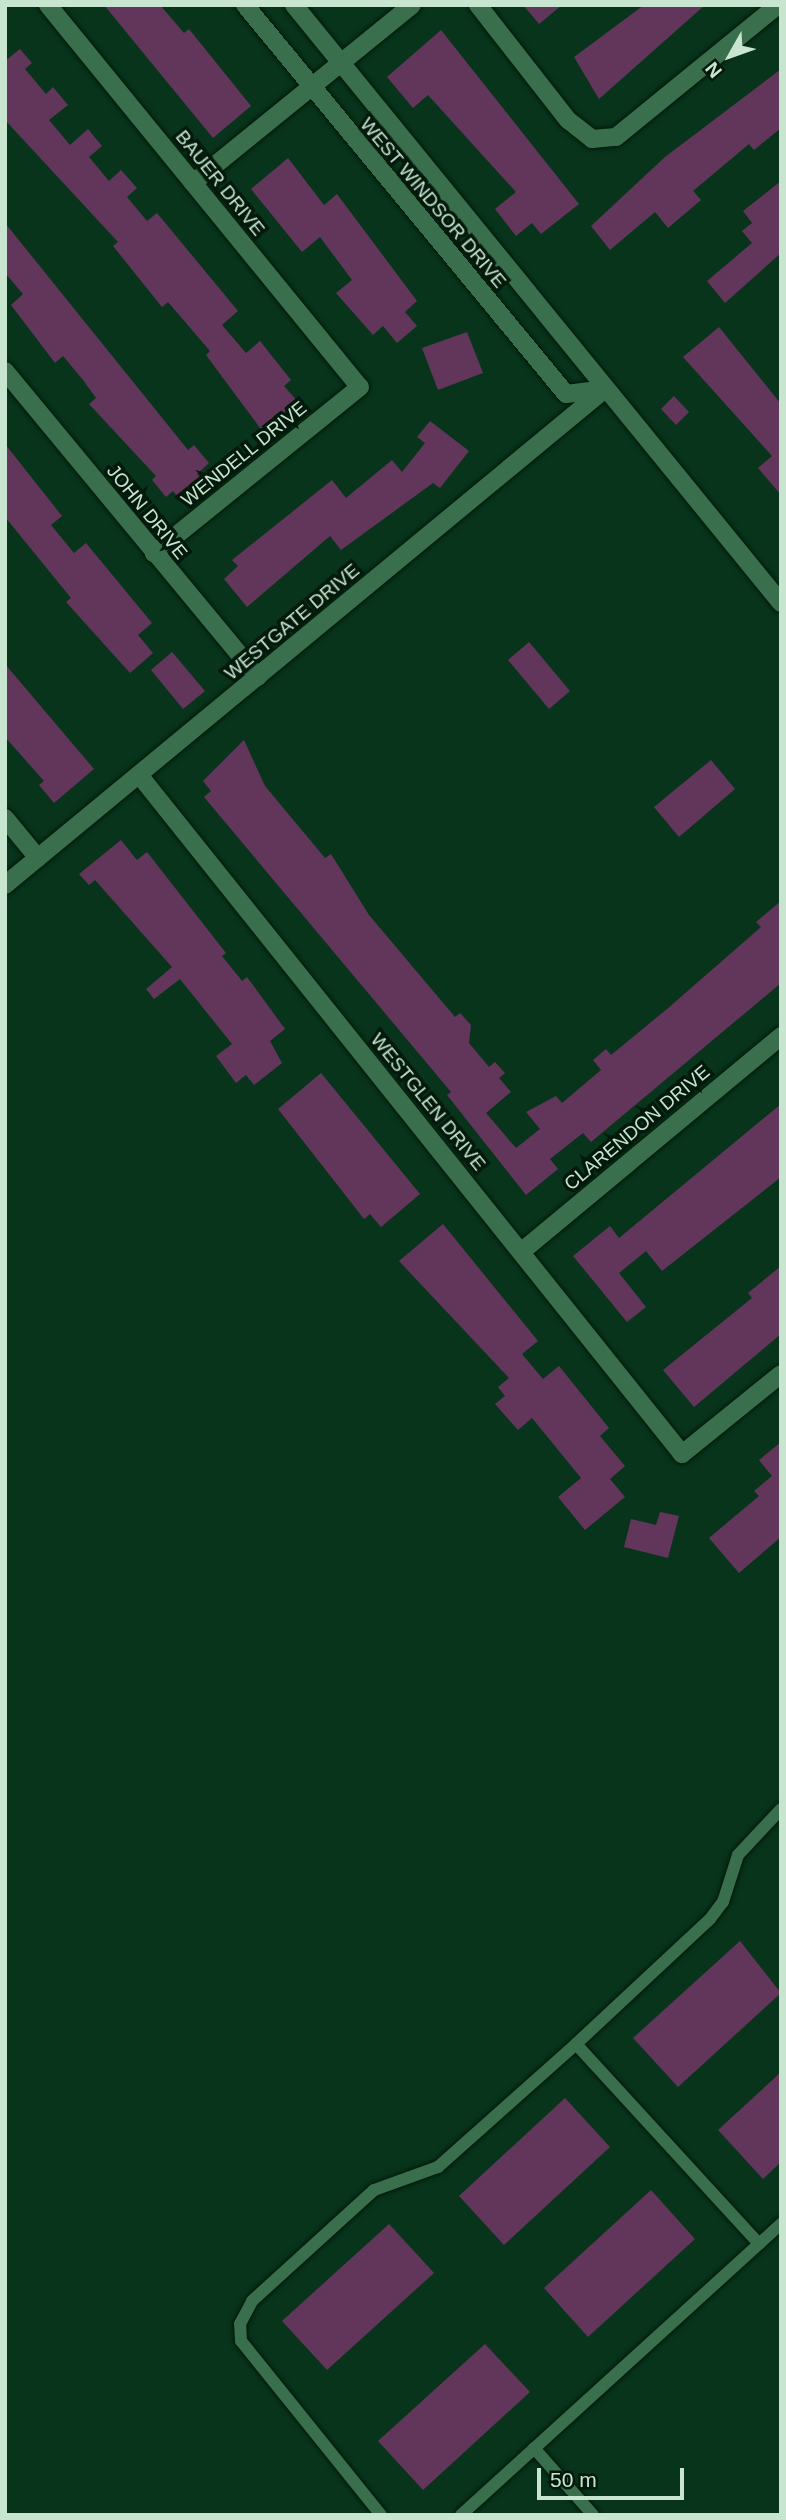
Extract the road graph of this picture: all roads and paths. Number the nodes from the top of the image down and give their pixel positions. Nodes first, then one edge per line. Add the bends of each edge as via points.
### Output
1 (48, 5) edge
2 (246, 5) edge
3 (294, 5) edge
4 (412, 5) edge
5 (478, 5) edge
6 (778, 5) edge
7 (340, 63) junction
8 (310, 88) junction
9 (193, 183) junction
10 (5, 371) edge
11 (360, 387) joint
12 (606, 389) junction
13 (154, 553) junction
14 (781, 603) edge
15 (258, 677) junction
16 (140, 776) junction
17 (5, 818) edge
18 (38, 858) junction
19 (5, 885) edge
20 (781, 1036) edge
21 (521, 1252) junction
22 (781, 1374) edge
23 (781, 1809) edge
24 (576, 2044) junction
25 (781, 2224) edge
26 (759, 2245) junction
27 (534, 2448) junction
28 (382, 2515) edge
29 (461, 2515) edge
30 (593, 2515) edge

1 - 9 street, BAUER DRIVE
2 - 8 street, WEST WINDSOR DRIVE
3 - 7 street, WEST WINDSOR DRIVE
4 - 7 street
5 - 6 street via 568,120 592,139 616,137
7 - 8 street
7 - 12 street, WEST WINDSOR DRIVE
8 - 9 street
8 - 12 street, WEST WINDSOR DRIVE via 566,394
9 - 11 street, BAUER DRIVE
10 - 13 street, JOHN DRIVE
11 - 13 street, WENDELL DRIVE
12 - 14 street, WEST WINDSOR DRIVE
12 - 15 street, WESTGATE DRIVE
13 - 15 street, JOHN DRIVE
15 - 16 street, WESTGATE DRIVE
16 - 18 street, WESTGATE DRIVE
16 - 21 street, WESTGLEN DRIVE
17 - 18 street
18 - 19 street, WESTGATE DRIVE
20 - 21 street, CLARENDON DRIVE
21 - 22 street, WESTGLEN DRIVE via 682,1454
23 - 24 lane via 738,1855 723,1902 710,1919
24 - 26 lane
24 - 28 lane via 438,2167 374,2190 252,2301 240,2324 241,2341
25 - 26 lane
26 - 27 lane
27 - 29 lane
27 - 30 lane

